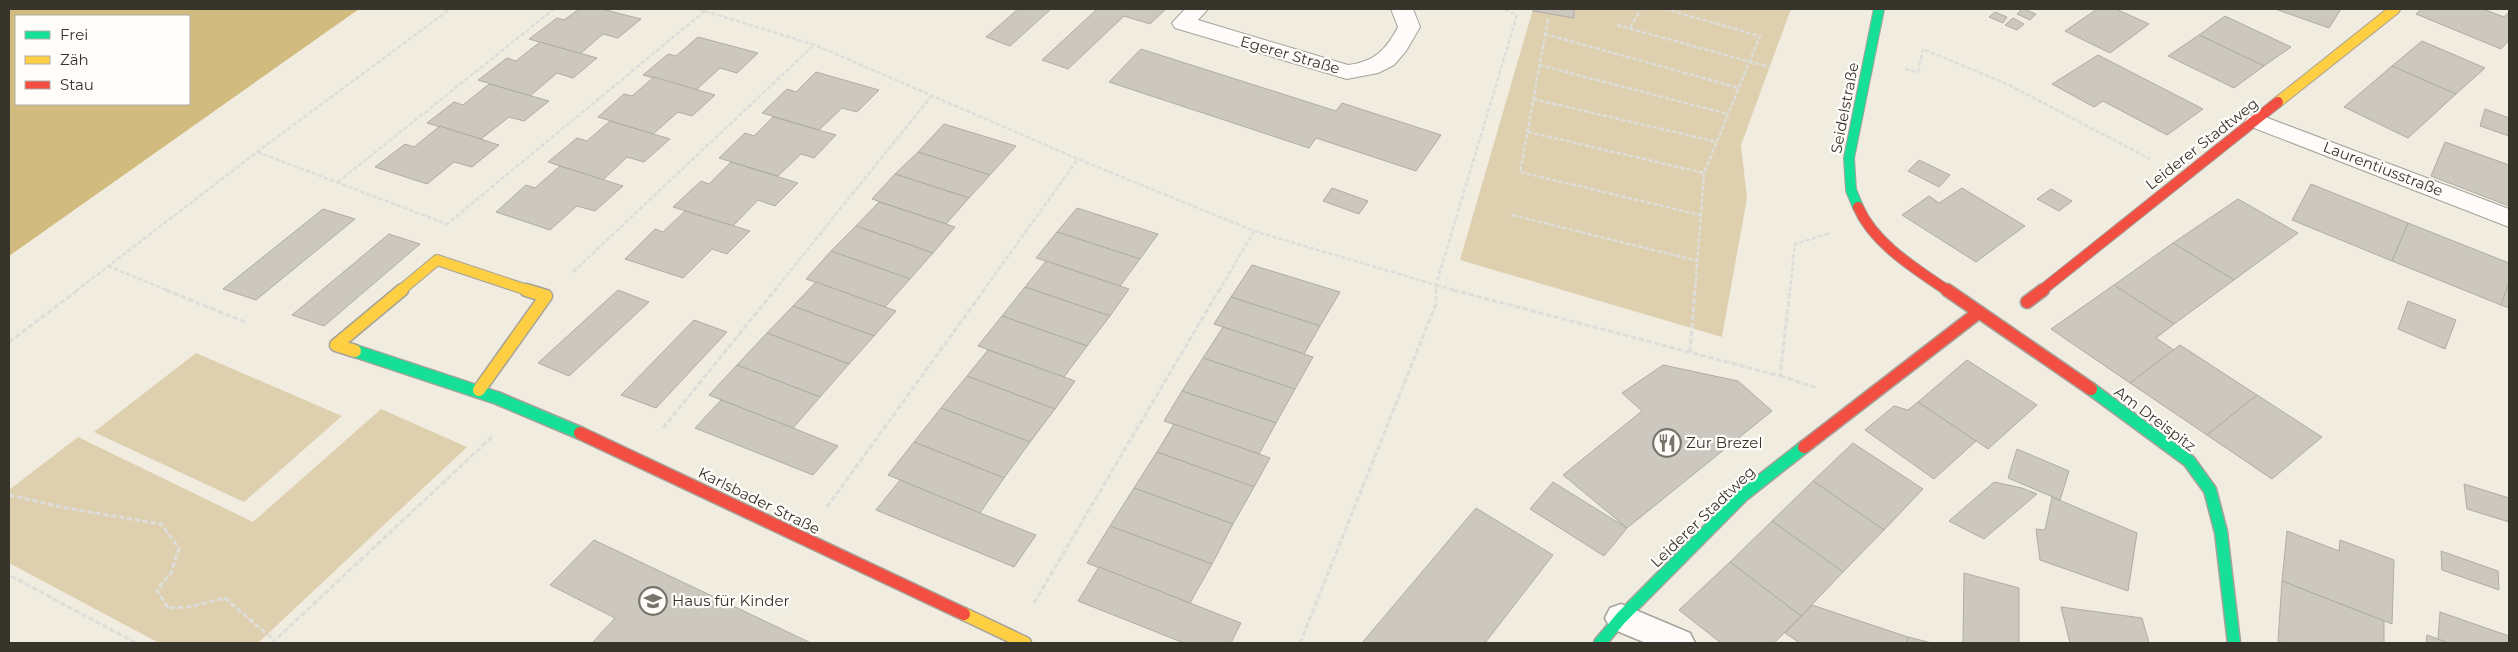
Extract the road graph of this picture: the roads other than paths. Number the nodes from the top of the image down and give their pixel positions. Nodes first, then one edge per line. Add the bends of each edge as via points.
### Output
1 (1197, 9) edge
2 (1402, 9) edge
3 (1879, 9) edge
4 (2395, 9) edge
5 (2256, 120) junction
6 (2509, 218) edge
7 (2027, 302) dead end
8 (1979, 312) junction
9 (1997, 324) joint
10 (479, 390) junction
11 (1620, 618) junction
12 (1025, 643) edge
13 (1600, 643) edge
14 (1679, 643) edge
15 (2234, 643) edge

1 - 2 street, Egerer Straße via 1184,23 1347,72 1370,70 1396,52 1409,27
3 - 8 street, Seidelstraße via 1849,158 1851,190 1865,223 1908,263
4 - 5 street, Leiderer Stadtweg
5 - 6 street, Laurentiusstraße
5 - 7 street, Leiderer Stadtweg
8 - 9 street, Seidelstraße
8 - 11 street, Leiderer Stadtweg via 1743,495
9 - 15 street, Am Dreispitz via 2189,461 2210,490 2221,532
10 - 10 street, Karlsbader Straße via 546,296 438,260 336,345
10 - 12 street, Karlsbader Straße via 638,459
11 - 13 street, Leiderer Stadtweg
11 - 14 lane

